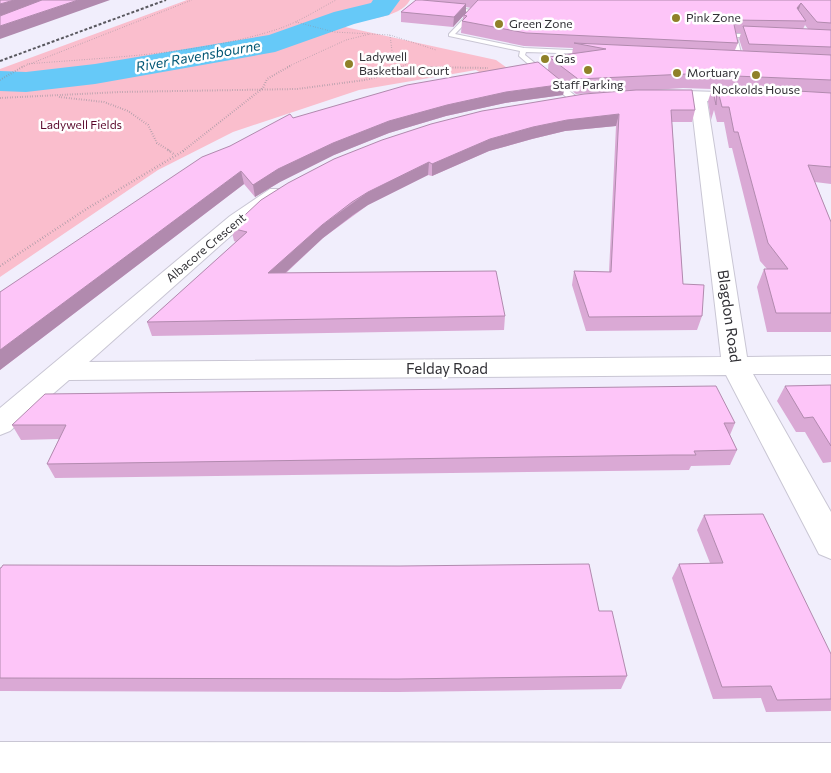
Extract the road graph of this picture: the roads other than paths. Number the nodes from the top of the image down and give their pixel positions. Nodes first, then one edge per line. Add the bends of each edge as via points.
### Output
1 (439, 8) edge
2 (770, 37) edge
3 (524, 50) junction
4 (597, 52) edge
5 (731, 61) edge
6 (740, 62) junction
7 (749, 62) edge
8 (644, 94) edge
9 (698, 95) junction
10 (593, 98) edge
11 (765, 98) edge
12 (575, 100) junction
13 (556, 102) edge
14 (291, 186) edge
15 (831, 365) edge
16 (735, 367) junction
17 (62, 371) junction
18 (0, 424) edge
19 (831, 544) edge
20 (0, 764) edge
21 (831, 765) edge

1 - 3 lane via 474,11 451,35
2 - 6 lane via 733,34
3 - 4 lane
3 - 12 lane via 521,55
5 - 6 lane
6 - 7 lane
8 - 9 street
9 - 11 street
9 - 16 street, Blagdon Road
10 - 12 street
12 - 13 street
14 - 17 street, Albacore Crescent via 237,220
15 - 16 street, Felday Road
16 - 17 street, Felday Road
16 - 19 street, Blagdon Road
17 - 18 street, Albacore Crescent
20 - 21 street

